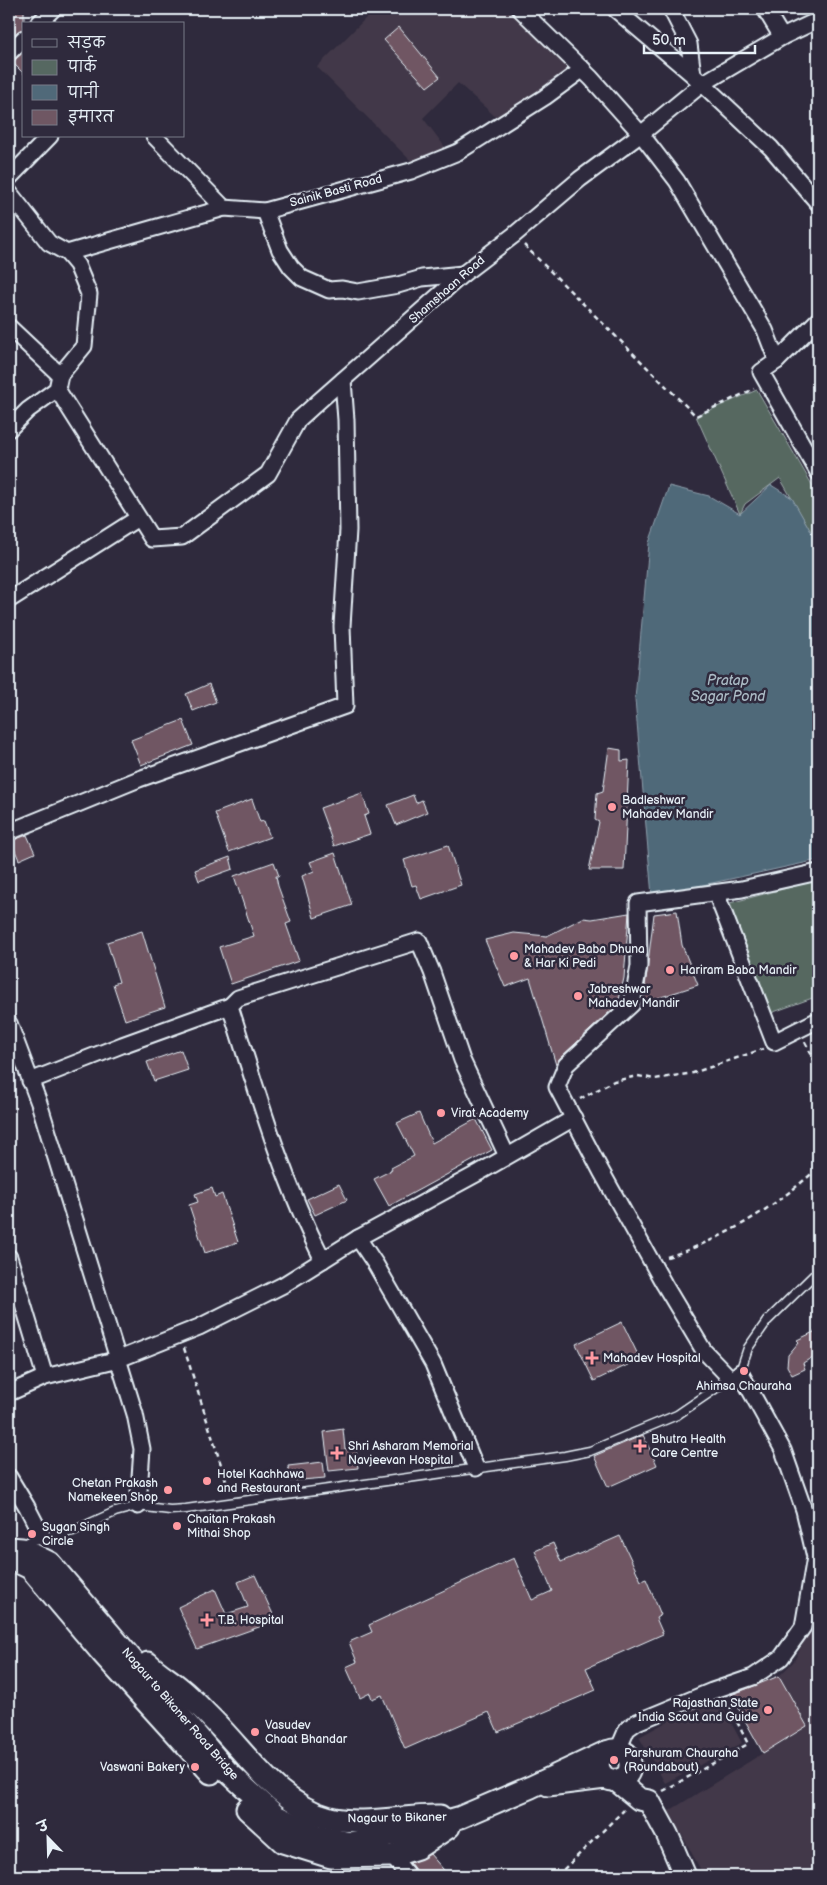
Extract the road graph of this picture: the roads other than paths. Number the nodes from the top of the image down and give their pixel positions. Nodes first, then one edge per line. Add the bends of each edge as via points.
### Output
1 (520, 9) edge
2 (615, 9) edge
3 (671, 9) edge
4 (765, 9) edge
5 (818, 20) edge
6 (782, 37) junction
7 (22, 40) edge
8 (9, 53) edge
9 (583, 70) junction
10 (698, 79) junction
11 (641, 134) junction
12 (48, 138) edge
13 (156, 138) edge
14 (9, 178) edge
15 (9, 192) edge
16 (818, 203) edge
17 (224, 208) junction
18 (265, 211) junction
19 (67, 253) junction
20 (463, 274) junction
21 (818, 320) edge
22 (9, 327) edge
23 (776, 361) junction
24 (343, 380) junction
25 (59, 382) junction
26 (9, 429) edge
27 (818, 472) edge
28 (138, 518) junction
29 (9, 600) edge
30 (9, 832) edge
31 (818, 872) edge
32 (716, 893) junction
33 (230, 1006) junction
34 (818, 1020) edge
35 (9, 1023) edge
36 (30, 1081) junction
37 (574, 1118) junction
38 (507, 1156) junction
39 (358, 1238) junction
40 (323, 1260) junction
41 (10, 1265) edge
42 (818, 1271) edge
43 (119, 1359) junction
44 (735, 1375) junction
45 (45, 1377) junction
46 (9, 1393) edge
47 (476, 1468) junction
48 (9, 1477) edge
49 (138, 1506) junction
50 (22, 1543) edge
51 (9, 1558) edge
52 (618, 1755) junction
53 (611, 1780) junction
54 (530, 1788) junction
55 (644, 1800) junction
56 (460, 1818) junction
57 (392, 1856) junction
58 (408, 1876) edge
59 (685, 1876) edge

1 - 9 street
2 - 10 street
3 - 10 street via 689,44
4 - 6 street
5 - 6 street, Shamshaan Road
6 - 10 street, Shamshaan Road
7 - 8 street
9 - 11 street
9 - 18 street, Sainik Basti Road via 458,152 411,171
10 - 11 street, Shamshaan Road
10 - 16 street via 771,148
11 - 20 street, Shamshaan Road
11 - 23 street via 678,181 765,330
12 - 14 street
13 - 17 street
15 - 19 street via 49,243
17 - 18 street, Sainik Basti Road
17 - 19 street, Sainik Basti Road
18 - 20 street via 280,250 291,267 302,278 329,290 358,292 422,278
19 - 25 street via 77,265 89,294 84,346
20 - 24 street, Shamshaan Road
21 - 23 street
22 - 25 street
23 - 27 street via 761,372
24 - 28 street, Shamshaan Road via 298,420 268,474 182,537 152,539
24 - 30 street via 348,530 342,626 345,706 139,779
25 - 26 street
25 - 28 street
28 - 29 street
31 - 32 street
32 - 34 street via 774,1042
32 - 37 street via 638,903 638,966 632,1004 566,1065 558,1087
33 - 36 street
33 - 38 street via 238,998 419,941 462,1060
33 - 40 street via 282,1166
35 - 36 street
36 - 43 street
37 - 38 street
37 - 44 street via 600,1171 704,1351
38 - 39 street
39 - 40 street
39 - 47 street via 433,1364
40 - 43 street via 283,1285
41 - 45 street
42 - 44 lane via 766,1321
43 - 45 street
43 - 49 street via 142,1449
44 - 47 lane via 677,1415 590,1451
44 - 52 street via 783,1450 804,1510 815,1556 803,1627 781,1658 753,1677 637,1722 628,1729
45 - 46 street
47 - 49 lane via 233,1503 170,1510
48 - 50 street
49 - 50 lane via 115,1512 73,1531
50 - 56 main road, Nagaur to Bikaner Road Bridge via 27,1552 50,1563 227,1770 276,1816 317,1836 350,1843
51 - 57 main road, Nagaur to Bikaner via 30,1568 226,1790 283,1842 332,1857
52 - 53 main road via 627,1775
52 - 53 main road via 602,1756 598,1764
52 - 54 main road
52 - 55 main road
53 - 54 main road
53 - 55 main road
54 - 56 main road
55 - 59 main road via 667,1834
56 - 57 main road, Nagaur to Bikaner via 417,1848
57 - 58 street

